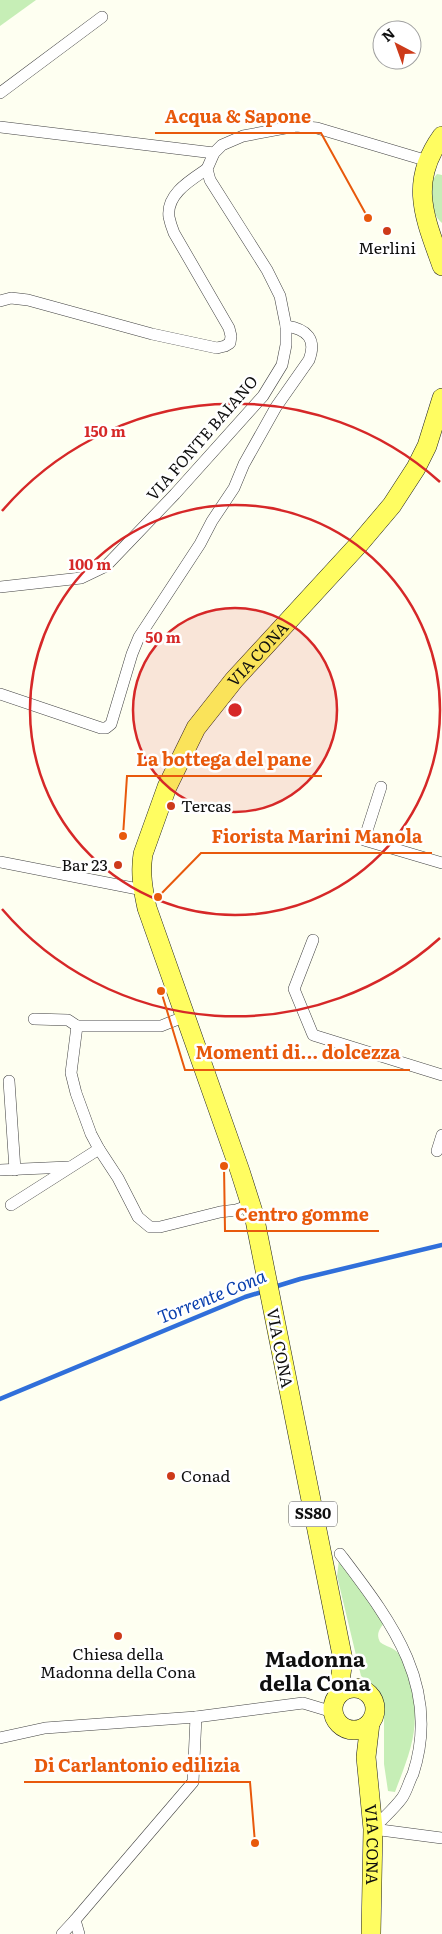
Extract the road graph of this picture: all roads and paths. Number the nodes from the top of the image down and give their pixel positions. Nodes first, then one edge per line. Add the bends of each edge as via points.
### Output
1 (102, 17) dead end
2 (0, 93) edge
3 (0, 127) edge
4 (442, 136) edge
5 (214, 153) junction
6 (435, 164) edge
7 (206, 169) junction
8 (436, 232) edge
9 (442, 266) edge
10 (0, 301) edge
11 (286, 326) junction
12 (442, 398) edge
13 (0, 588) edge
14 (0, 694) edge
15 (381, 787) dead end
16 (0, 862) edge
17 (442, 863) edge
18 (143, 890) junction
19 (312, 940) dead end
20 (186, 1016) junction
21 (34, 1019) dead end
22 (77, 1026) junction
23 (442, 1075) edge
24 (9, 1081) dead end
25 (442, 1135) edge
26 (99, 1149) junction
27 (437, 1151) dead end
28 (69, 1167) junction
29 (0, 1170) edge
30 (15, 1170) junction
31 (11, 1205) dead end
32 (252, 1210) junction
33 (340, 1554) dead end
34 (343, 1660) junction
35 (360, 1689) junction
36 (335, 1704) junction
37 (196, 1717) junction
38 (370, 1723) junction
39 (349, 1730) junction
40 (0, 1738) edge
41 (366, 1757) junction
42 (373, 1829) junction
43 (442, 1838) edge
44 (75, 1920) junction
45 (62, 1934) edge
46 (79, 1934) edge
47 (371, 1934) edge

1 - 2 street
3 - 5 street
4 - 6 main road
5 - 6 street via 222,145 243,136 296,126 317,128
5 - 7 street
6 - 8 main road via 422,192 423,209
7 - 10 street via 186,183 175,196 169,206 169,217 178,241 229,328 230,343 217,348 28,300 11,298
7 - 11 street, VIA FONTE BAIANO via 224,204 272,278 280,296
8 - 9 main road
11 - 13 street, VIA FONTE BAIANO via 282,365 264,396 106,566 81,578
11 - 14 street via 297,328 309,336 313,344 309,360 273,413 234,488 140,637 111,724 101,728
12 - 18 main road, VIA CONA / SS80 via 416,468 392,505 228,687 196,728 167,787 144,854
15 - 17 street via 364,840
16 - 18 street
18 - 20 main road, VIA CONA / SS80
19 - 23 street via 294,989 312,1035
20 - 22 street via 161,1026
20 - 32 main road, VIA CONA / SS80
21 - 22 street via 68,1020
22 - 26 street via 72,1080
24 - 30 street
25 - 27 street
26 - 28 street
26 - 32 street via 138,1217 150,1227 220,1212
28 - 30 street
28 - 31 street
29 - 30 street
32 - 34 main road, VIA CONA / SS80
33 - 42 street via 396,1631 414,1663 425,1712 420,1756 402,1798
34 - 35 main road, VIA CONA / SS80
34 - 36 main road, VIA CONA / SS80
35 - 36 main road via 350,1688
35 - 38 main road, SS80 via 374,1703 374,1717
36 - 37 street via 303,1704
36 - 39 main road, SS80 via 340,1725
37 - 40 street via 45,1728
37 - 44 street via 193,1782
38 - 39 main road via 358,1730
38 - 41 main road, VIA CONA / SS80
39 - 41 main road, VIA CONA / SS80
41 - 42 main road, VIA CONA / SS80
42 - 43 street
42 - 47 main road, VIA CONA / SS80
44 - 45 street
44 - 46 street

